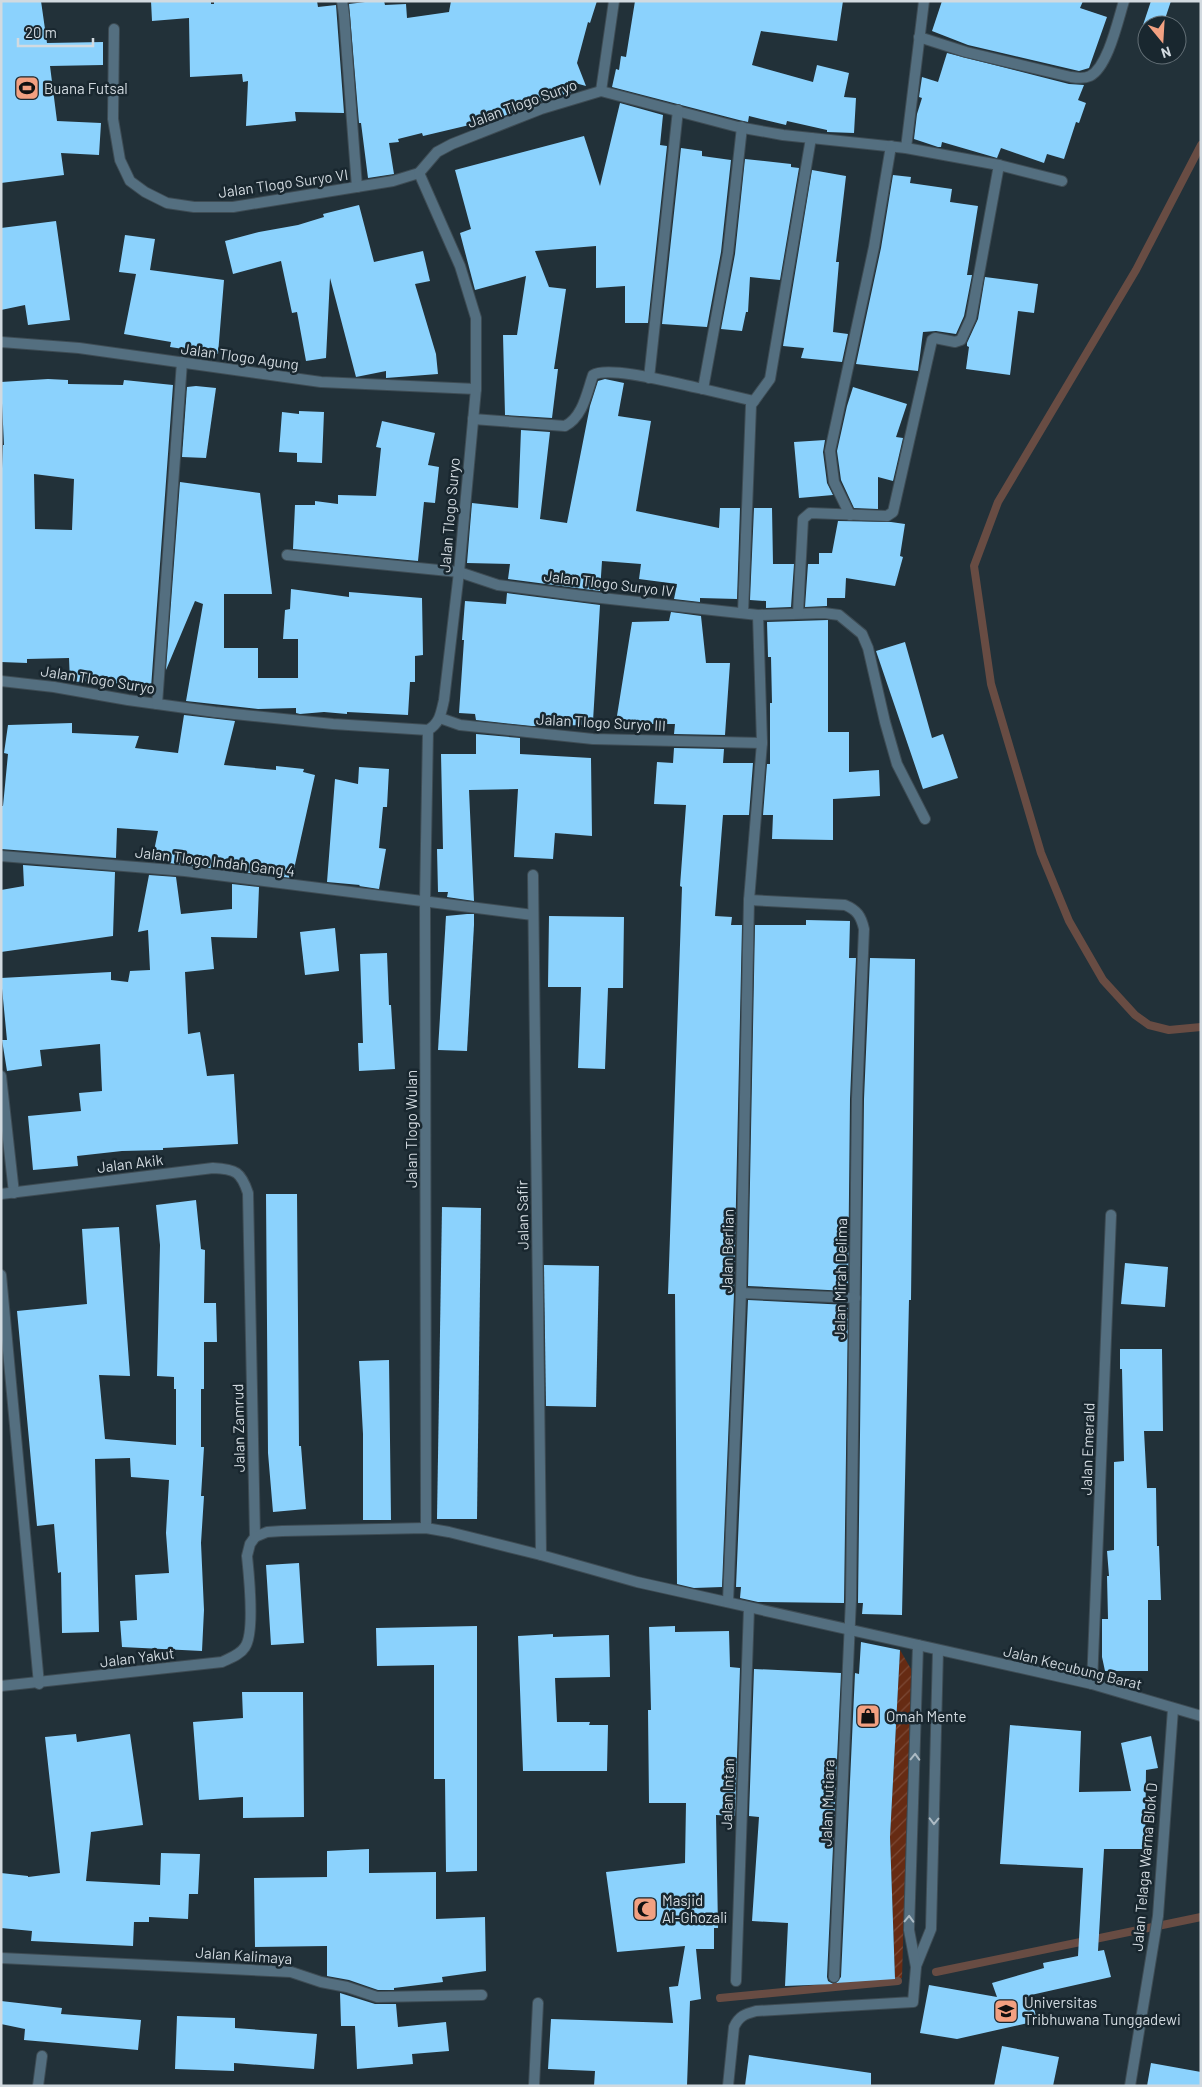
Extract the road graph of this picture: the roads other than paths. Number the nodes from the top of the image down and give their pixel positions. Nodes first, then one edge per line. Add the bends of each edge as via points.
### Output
1 (342, 1) edge
2 (614, 1) edge
3 (924, 1) edge
4 (1124, 1) edge
5 (114, 29) dead end
6 (919, 37) junction
7 (601, 92) junction
8 (678, 110) junction
9 (742, 127) junction
10 (811, 138) junction
11 (891, 146) junction
12 (906, 148) junction
13 (999, 165) junction
14 (419, 173) junction
15 (1062, 182) dead end
16 (357, 188) junction
17 (1, 342) edge
18 (182, 362) junction
19 (649, 378) junction
20 (476, 388) junction
21 (703, 389) junction
22 (754, 401) junction
23 (473, 419) junction
24 (850, 514) junction
25 (287, 555) dead end
26 (459, 572) junction
27 (743, 613) junction
28 (798, 614) junction
29 (758, 615) junction
30 (1, 681) edge
31 (157, 704) junction
32 (440, 718) junction
33 (428, 730) junction
34 (762, 743) junction
35 (925, 819) dead end
36 (1, 856) edge
37 (533, 875) dead end
38 (748, 900) junction
39 (425, 901) junction
40 (533, 915) junction
41 (1, 1076) edge
42 (14, 1193) junction
43 (1, 1194) edge
44 (248, 1194) joint
45 (1111, 1215) dead end
46 (1, 1275) edge
47 (741, 1293) junction
48 (855, 1298) junction
49 (426, 1528) junction
50 (255, 1537) junction
51 (541, 1554) junction
52 (728, 1602) junction
53 (749, 1608) junction
54 (850, 1630) junction
55 (918, 1645) junction
56 (938, 1650) junction
57 (238, 1655) joint
58 (38, 1684) junction
59 (1092, 1684) junction
60 (1, 1686) edge
61 (1173, 1709) junction
62 (1201, 1716) edge
63 (1, 1958) edge
64 (916, 1968) junction
65 (834, 1977) dead end
66 (736, 1981) dead end
67 (482, 1995) dead end
68 (538, 2003) dead end
69 (42, 2056) dead end
70 (38, 2086) edge
71 (534, 2086) edge
72 (728, 2086) edge
73 (1130, 2086) edge

1 - 16 street
2 - 7 street, Jalan Tlogo Suryo
3 - 6 street
4 - 6 street via 1108,52 1099,68 1082,78 966,52
5 - 16 street, Jalan Tlogo Suryo VI via 113,120 120,160 130,181 145,192 167,203 194,208 233,207
6 - 12 street
7 - 8 street
7 - 14 street, Jalan Tlogo Suryo via 541,109 452,144 437,152
8 - 9 street
8 - 19 street
9 - 10 street
9 - 21 street via 728,253
10 - 11 street
10 - 22 street via 770,379
11 - 12 street
11 - 24 street via 874,247 830,451 834,482
12 - 13 street
13 - 15 street
13 - 24 street via 971,318 962,340 932,340 893,512 887,516
14 - 16 street, Jalan Tlogo Suryo VI
14 - 20 street, Jalan Tlogo Suryo via 460,266 476,318
17 - 18 street, Jalan Tlogo Agung via 79,348
18 - 20 street, Jalan Tlogo Agung via 321,382
18 - 31 street
19 - 21 street
19 - 23 street via 598,372 593,375 577,416 565,426
20 - 23 street, Jalan Tlogo Suryo
21 - 22 street
22 - 27 street
23 - 26 street, Jalan Tlogo Suryo
24 - 28 street via 810,513 803,519
25 - 26 street, Jalan Tlogo Suryo IV
26 - 27 street, Jalan Tlogo Suryo IV via 507,586
26 - 32 street, Jalan Tlogo Suryo
27 - 29 street, Jalan Tlogo Suryo IV
28 - 29 street, Jalan Tlogo Suryo IV
28 - 35 street, Jalan Tlogo Suryo IV via 839,615 862,634 897,764
29 - 34 street, Jalan Berlian
30 - 31 street, Jalan Tlogo Suryo via 54,686
31 - 33 street, Jalan Tlogo Suryo via 324,723
32 - 33 street
32 - 34 street, Jalan Tlogo Suryo III via 460,725 593,740
33 - 39 street, Jalan Tlogo Wulan
34 - 38 street, Jalan Berlian
36 - 39 street, Jalan Tlogo Indah Gang 4 via 185,871
37 - 40 street, Jalan Safir
38 - 47 street, Jalan Berlian
38 - 48 street, Jalan Mirah Delima via 845,905 855,909 864,929 857,1100
39 - 40 street, Jalan Tlogo Indah Gang 4
39 - 49 street, Jalan Tlogo Wulan
40 - 51 street, Jalan Safir
41 - 42 street
42 - 43 street, Jalan Akik
42 - 44 street, Jalan Akik via 226,1168 237,1172 244,1180
44 - 50 street, Jalan Zamrud
45 - 59 street, Jalan Emerald
46 - 58 street
47 - 48 street
47 - 52 street, Jalan Berlian
48 - 54 street, Jalan Mirah Delima
49 - 50 street, Jalan Kecubung Barat via 282,1531
49 - 51 street, Jalan Kecubung Barat
50 - 57 street, Jalan Zamrud via 247,1556 250,1631 246,1646
51 - 52 street, Jalan Kecubung Barat via 637,1582
52 - 53 street, Jalan Kecubung Barat
53 - 54 street, Jalan Kecubung Barat
53 - 66 street, Jalan Intan
54 - 55 street, Jalan Kecubung Barat
54 - 65 street, Jalan Mutiara
55 - 56 street, Jalan Kecubung Barat
64 -> 55 street via 909,1930
56 - 59 street, Jalan Kecubung Barat
56 -> 64 street via 931,1929
57 - 58 street, Jalan Yakut via 222,1662
58 - 60 street, Jalan Yakut
59 - 61 street, Jalan Kecubung Barat
61 - 62 street, Jalan Kecubung Barat
61 - 73 street, Jalan Telaga Warna Blok D via 1158,1916
63 - 67 street, Jalan Kalimaya via 291,1972 377,1997
64 - 72 street via 913,2002 756,2011 743,2015 734,2027
68 - 71 street
69 - 70 street

